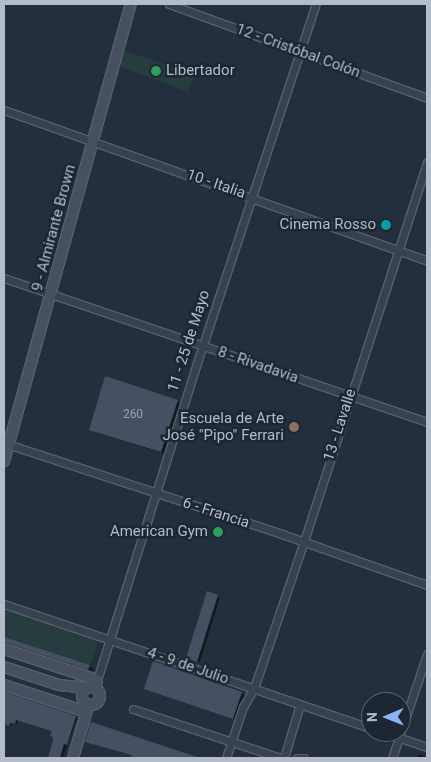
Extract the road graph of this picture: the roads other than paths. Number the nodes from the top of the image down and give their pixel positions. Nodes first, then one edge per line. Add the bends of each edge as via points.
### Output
1 (131, 4) edge
2 (170, 4) edge
3 (316, 4) edge
4 (301, 52) junction
5 (427, 98) edge
6 (4, 110) edge
7 (93, 141) junction
8 (427, 162) edge
9 (253, 197) junction
10 (398, 250) junction
11 (427, 261) edge
12 (4, 278) edge
13 (51, 294) junction
14 (203, 346) junction
15 (349, 396) junction
16 (427, 422) edge
17 (6, 444) edge
18 (4, 461) edge
19 (156, 494) junction
20 (304, 541) junction
21 (427, 584) edge
22 (4, 604) edge
23 (110, 639) junction
24 (4, 650) edge
25 (427, 654) edge
26 (4, 667) edge
27 (4, 685) edge
28 (60, 685) junction
29 (93, 685) junction
30 (254, 688) junction
31 (411, 701) edge
32 (300, 704) junction
33 (86, 705) junction
34 (133, 709) dead end
35 (361, 725) edge
36 (411, 739) edge
37 (231, 742) junction
38 (397, 742) edge
39 (427, 747) edge
40 (72, 758) edge
41 (226, 758) edge
42 (282, 758) edge
43 (297, 758) edge
44 (304, 758) edge
45 (392, 758) edge

1 - 7 street, 9 - Almirante Brown
2 - 4 street, 12 - Cristóbal Colón
3 - 4 street, 11 - 25 de Mayo
4 - 5 street, 12 - Cristóbal Colón
4 - 9 street, 11 - 25 de Mayo
6 - 7 street, 10 - Italia
7 - 9 street, 10 - Italia
7 - 13 street, 9 - Almirante Brown
8 - 10 street, 13 - Lavalle
9 - 10 street, 10 - Italia
9 - 14 street, 11 - 25 de Mayo
10 - 11 street, 10 - Italia
10 - 15 street, 13 - Lavalle
12 - 13 street, 8 - Rivadavia
13 - 14 street, 8 - Rivadavia
13 - 17 street, 9 - Almirante Brown
14 - 15 street, 8 - Rivadavia
14 - 19 street, 11 - 25 de Mayo
15 - 16 street, 8 - Rivadavia
15 - 20 street, 13 - Lavalle
17 - 18 street, 9 - Almirante Brown
17 - 19 street, 6 - Francia
19 - 20 street, 6 - Francia
19 - 23 street, 11 - 25 de Mayo
20 - 21 street, 6 - Francia
20 - 30 street, 13 - Lavalle
22 - 23 street, 4 - 9 de Julio
23 - 29 street, 11 - 25 de Mayo
23 - 30 street, 4 - 9 de Julio
24 - 29 street
25 - 31 street
26 - 28 street
27 - 33 street
28 - 29 street
28 - 33 street
29 - 33 street via 83,691
29 - 33 street via 99,692 99,699
30 - 32 street, 4 - 9 de Julio
30 - 37 street, 13 - Lavalle via 243,707
32 - 35 street, 4 - 9 de Julio
32 - 42 street
33 - 40 street
34 - 37 street
36 - 39 street
37 - 41 street, 13 - Lavalle
37 - 42 street
38 - 45 street
43 - 44 street

